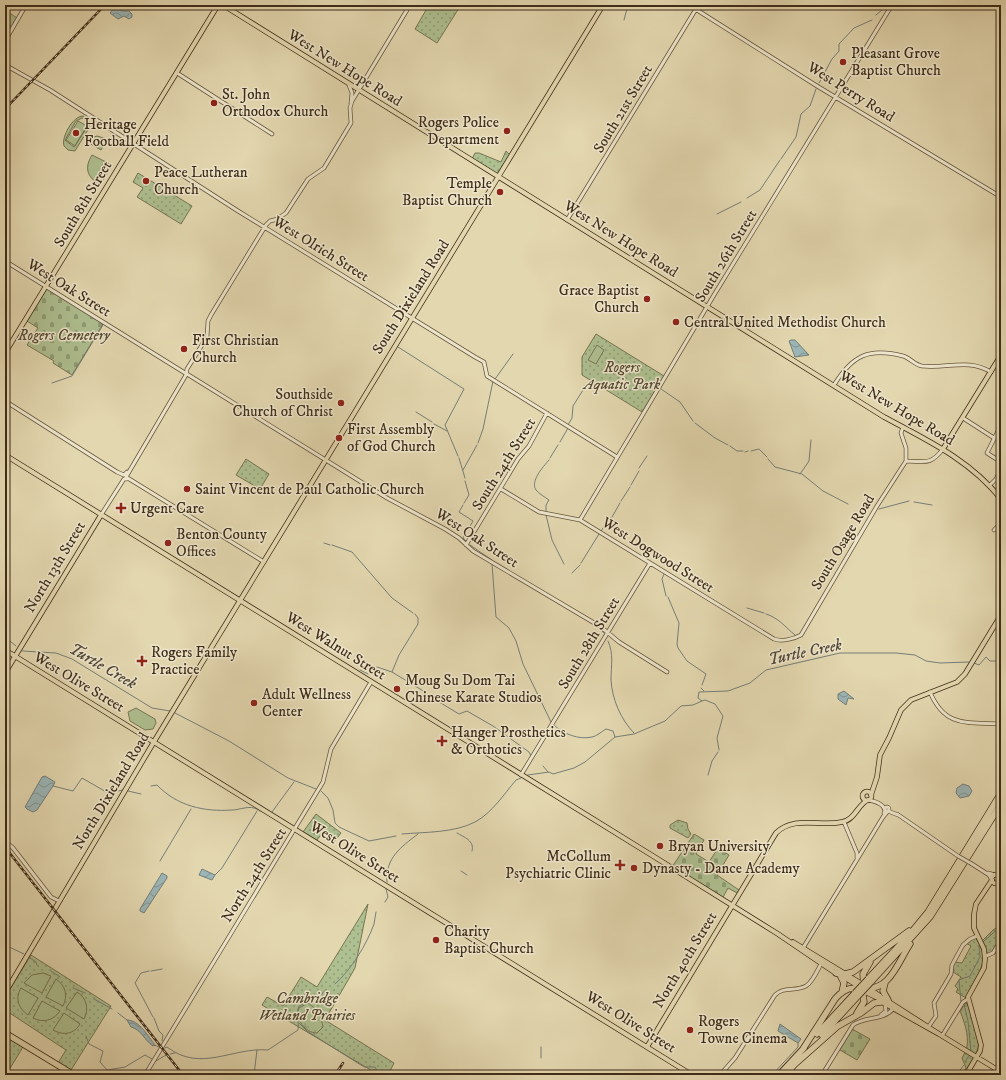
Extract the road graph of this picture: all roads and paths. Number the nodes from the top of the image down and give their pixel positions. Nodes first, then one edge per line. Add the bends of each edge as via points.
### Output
1 (26, 5) edge
2 (218, 5) edge
3 (222, 5) edge
4 (410, 5) edge
5 (603, 5) edge
6 (689, 5) edge
7 (892, 5) edge
8 (696, 9) junction
9 (5, 41) edge
10 (5, 65) edge
11 (177, 73) junction
12 (349, 85) junction
13 (358, 91) junction
14 (836, 97) junction
15 (351, 104) junction
16 (272, 134) dead end
17 (133, 145) junction
18 (498, 177) junction
19 (1001, 197) edge
20 (568, 220) junction
21 (264, 227) junction
22 (5, 260) edge
23 (46, 286) junction
24 (707, 307) junction
25 (412, 318) junction
26 (5, 353) edge
27 (1001, 355) edge
28 (991, 372) junction
29 (187, 373) junction
30 (834, 385) junction
31 (5, 401) edge
32 (547, 413) junction
33 (963, 418) junction
34 (1001, 425) edge
35 (903, 427) junction
36 (994, 438) junction
37 (944, 449) junction
38 (5, 455) edge
39 (617, 457) junction
40 (327, 460) junction
41 (906, 461) junction
42 (1001, 462) edge
43 (1001, 469) edge
44 (125, 477) junction
45 (989, 486) junction
46 (501, 489) junction
47 (1001, 499) edge
48 (101, 515) junction
49 (580, 520) junction
50 (1001, 523) edge
51 (994, 530) dead end
52 (466, 545) junction
53 (264, 562) junction
54 (650, 563) junction
55 (240, 601) junction
56 (1001, 615) edge
57 (608, 634) junction
58 (801, 635) joint
59 (5, 650) edge
60 (15, 657) junction
61 (667, 672) dead end
62 (5, 673) edge
63 (371, 682) junction
64 (930, 692) junction
65 (1001, 724) edge
66 (154, 742) junction
67 (522, 775) junction
68 (876, 780) junction
69 (865, 792) junction
70 (1001, 793) edge
71 (871, 795) junction
72 (862, 796) junction
73 (868, 800) junction
74 (1001, 804) edge
75 (887, 809) junction
76 (857, 810) junction
77 (844, 822) junction
78 (295, 829) junction
79 (5, 841) edge
80 (861, 852) junction
81 (857, 853) junction
82 (857, 860) junction
83 (1001, 871) edge
84 (985, 872) junction
85 (999, 879) edge
86 (992, 880) junction
87 (983, 893) junction
88 (59, 901) junction
89 (732, 906) junction
90 (920, 926) junction
91 (778, 934) junction
92 (978, 936) junction
93 (1001, 940) edge
94 (803, 948) junction
95 (876, 956) junction
96 (986, 956) junction
97 (822, 962) junction
98 (836, 973) junction
99 (843, 975) junction
100 (885, 983) junction
101 (861, 987) junction
102 (842, 992) junction
103 (5, 994) edge
104 (857, 995) junction
105 (870, 995) joint
106 (968, 1000) junction
107 (892, 1006) junction
108 (881, 1015) junction
109 (872, 1018) junction
110 (847, 1020) junction
111 (929, 1026) junction
112 (5, 1033) edge
113 (941, 1035) junction
114 (647, 1047) junction
115 (803, 1049) junction
116 (976, 1057) junction
117 (794, 1065) junction
118 (1001, 1072) edge
119 (966, 1074) edge
120 (74, 1075) edge
121 (145, 1075) edge
122 (692, 1075) edge
123 (720, 1075) edge
124 (778, 1075) edge
125 (785, 1075) edge
126 (822, 1075) edge

1 - 9 street
2 - 11 main road, South 8th Street
3 - 12 main road, West New Hope Road
4 - 13 street
5 - 18 main road, South Dixieland Road
6 - 8 street, West Perry Road
7 - 14 street, South 26th Street
8 - 14 street, West Perry Road
8 - 20 street, South 21st Street
10 - 17 street, West Olrich Street
11 - 16 street
11 - 17 main road, South 8th Street
12 - 13 main road, West New Hope Road
12 - 15 street via 352,93
13 - 15 street
13 - 18 main road, West New Hope Road
14 - 19 street, West Perry Road
14 - 24 street, South 26th Street
15 - 21 street via 350,123 322,171 306,182 288,214 270,221
17 - 21 street, West Olrich Street
17 - 23 main road, South 8th Street
18 - 20 main road, West New Hope Road
18 - 25 main road, South Dixieland Road
20 - 24 main road, West New Hope Road
21 - 25 street, West Olrich Street
21 - 29 street via 209,318 207,337
22 - 23 street, West Oak Street
23 - 26 main road, South 8th Street
23 - 29 street, West Oak Street
24 - 30 main road, West New Hope Road
24 - 39 street, South 26th Street
25 - 32 street, West Olrich Street via 484,362 487,376
25 - 40 main road, South Dixieland Road
27 - 28 main road
28 - 30 street via 977,365 922,366 902,356 871,353 849,364
28 - 33 main road
29 - 40 street, West Oak Street
29 - 44 street
30 - 35 main road, West New Hope Road
31 - 44 street
32 - 39 street, West Olrich Street
32 - 46 street, South 24th Street
33 - 36 street
33 - 37 main road
34 - 36 street
35 - 37 main road, West New Hope Road
35 - 41 street via 901,433 906,448
36 - 42 street via 987,453
37 - 41 street via 928,462
37 - 45 main road, West New Hope Road
38 - 48 main road, West Walnut Street
39 - 49 street, South 26th Street
40 - 52 street, West Oak Street via 395,502 436,523
40 - 53 main road, South Dixieland Road
41 - 58 street, South Osage Road
43 - 45 street
44 - 48 street
44 - 53 street
45 - 47 main road, West New Hope Road
46 - 49 street, West Dogwood Street via 539,512
46 - 52 street, South 24th Street
48 - 55 main road, West Walnut Street
48 - 60 main road, North 13th Street
49 - 54 street, West Dogwood Street
50 - 51 street
52 - 57 street, West Oak Street via 601,627
53 - 55 main road, South Dixieland Road
54 - 57 street, South 28th Street
54 - 58 street, West Dogwood Street via 778,641
55 - 63 main road, West Walnut Street
55 - 66 main road, North Dixieland Road
56 - 64 main road via 967,672 957,682
57 - 61 street, West Oak Street
57 - 67 street, South 28th Street
59 - 60 main road, West Olive Street
60 - 62 main road, North 13th Street
60 - 66 main road, West Olive Street
63 - 67 main road, West Walnut Street
63 - 78 street, North 24th Street via 330,749 326,776
64 - 65 street via 939,710 954,721
64 - 68 main road via 911,700 901,710 880,755
66 - 78 main road, West Olive Street
66 - 88 main road, North Dixieland Road
67 - 89 main road, West Walnut Street
68 - 69 main road
68 - 71 main road
69 - 71 main road via 870,792
69 - 72 main road
70 - 90 highway
71 - 73 main road
71 - 75 street
72 - 73 main road
72 - 76 main road
73 - 75 street
73 - 76 main road
74 - 90 highway via 941,901
75 - 80 street
75 - 84 street, bridge
76 - 77 main road
77 - 81 street
77 - 89 main road, North 40th Street via 795,823 780,829
78 - 114 main road, West Olive Street
78 - 121 street, North 24th Street
79 - 88 street via 51,896
80 - 81 street
80 - 82 street
81 - 82 street
82 - 94 street
83 - 85 main road
84 - 85 street
84 - 86 street
85 - 86 main road
85 - 87 main road
86 - 87 main road
87 - 92 main road via 976,904 973,921
88 - 103 main road, North Dixieland Road
89 - 91 main road, West Walnut Street
89 - 114 main road, North 40th Street
90 - 95 highway
90 - 100 highway
90 - 104 highway, bridge
91 - 94 main road, West Walnut Street
91 - 97 main road, West Walnut Street
92 - 96 main road
92 - 111 street via 963,945 952,965 951,974 934,1003 936,1016
93 - 96 street via 993,953
94 - 97 main road, West Walnut Street
95 - 99 highway via 853,972
95 - 101 highway via 864,970
96 - 106 main road via 984,968 970,991
97 - 98 main road, West Walnut Street
97 - 99 main road, West Walnut Street
97 - 123 street via 806,986 799,989 783,989 775,995 735,1058
98 - 99 main road, West Walnut Street
98 - 101 highway
99 - 101 main road, West Walnut Street
99 - 102 highway
100 - 101 highway via 875,987
100 - 107 highway via 883,993
101 - 102 highway
101 - 105 highway
101 - 107 highway
101 - 110 highway via 862,1005 857,1013
102 - 115 highway
104 - 115 highway
104 - 117 highway
105 - 107 main road
106 - 113 street via 963,1002
106 - 116 main road via 981,1044
107 - 108 street
107 - 108 street
107 - 109 street via 885,1015
107 - 109 street via 890,1014
107 - 110 highway via 874,1003
107 - 111 main road
107 - 113 main road
108 - 109 street
109 - 126 street via 860,1020 849,1029
110 - 117 highway
111 - 113 main road
112 - 120 highway
113 - 116 main road
114 - 122 main road, West Olive Street
115 - 124 highway
116 - 118 main road
116 - 119 main road
117 - 125 highway

